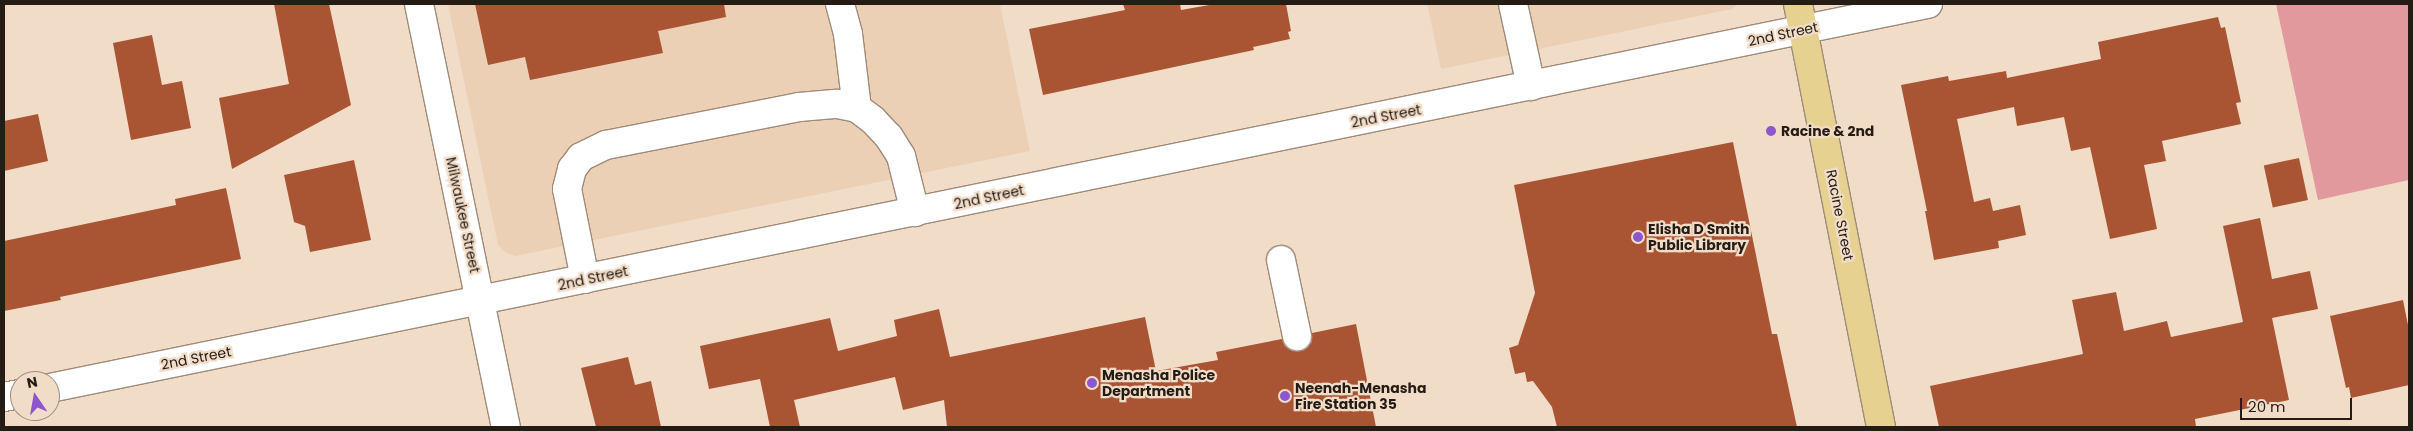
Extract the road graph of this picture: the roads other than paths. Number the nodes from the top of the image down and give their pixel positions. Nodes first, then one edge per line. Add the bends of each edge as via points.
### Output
1 (419, 4) edge
2 (840, 4) edge
3 (1513, 4) edge
4 (1798, 4) edge
5 (1928, 4) edge
6 (1803, 30) junction
7 (1531, 86) junction
8 (857, 108) junction
9 (915, 212) junction
10 (1281, 260) dead end
11 (584, 279) junction
12 (481, 301) junction
13 (1296, 336) dead end
14 (60, 386) edge
15 (506, 427) edge
16 (1881, 427) edge

1 - 12 street, Milwaukee Street
2 - 8 street via 848,34
3 - 7 street
4 - 6 main road, Racine Street
5 - 6 street, 2nd Street
6 - 7 street, 2nd Street
6 - 16 main road, Racine Street
7 - 9 street, 2nd Street
8 - 9 street via 874,120 901,156
8 - 11 street via 837,104 799,107 606,145 581,157 572,169 567,189
9 - 11 street, 2nd Street
10 - 13 street
11 - 12 street, 2nd Street
12 - 14 street, 2nd Street
12 - 15 street, Milwaukee Street

